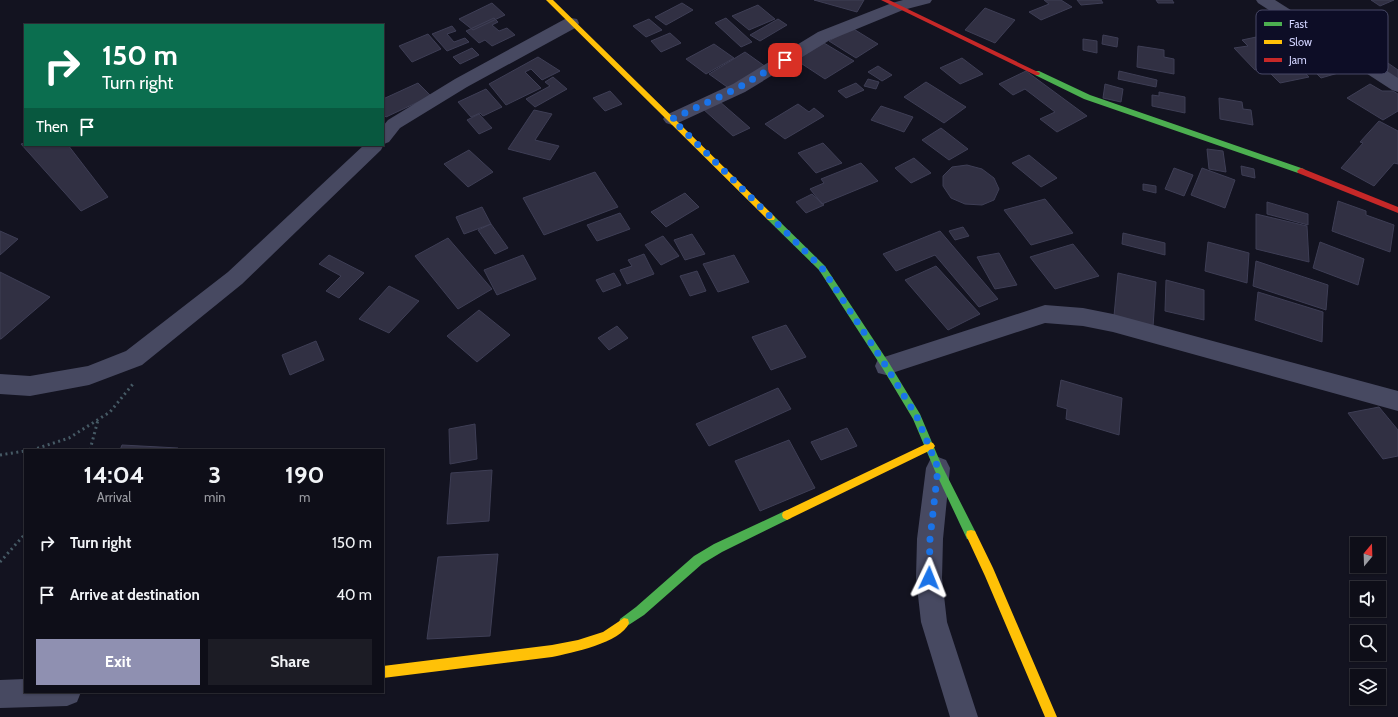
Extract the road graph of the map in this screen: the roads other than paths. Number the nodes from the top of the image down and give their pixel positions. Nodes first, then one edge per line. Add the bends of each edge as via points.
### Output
1 (550, 0) edge
2 (924, 0) edge
3 (1264, 0) edge
4 (891, 3) edge
5 (1280, 10) edge
6 (571, 23) junction
7 (1379, 74) edge
8 (1398, 86) edge
9 (672, 119) junction
10 (384, 137) edge
11 (374, 146) edge
12 (1398, 210) edge
13 (886, 366) junction
14 (0, 384) edge
15 (1398, 400) edge
16 (934, 457) junction
17 (384, 672) edge
18 (34, 693) edge
19 (0, 694) edge
20 (964, 717) edge
21 (1052, 717) edge

1 - 6 street
2 - 4 street
3 - 5 street
4 - 9 street via 824,36 738,88
4 - 12 street via 1087,97 1309,174
6 - 9 street
6 - 10 street via 461,83 394,124
7 - 8 street
9 - 13 street via 822,268
11 - 14 street via 235,278 134,358 89,375 30,386
13 - 15 street via 1045,314 1083,317 1113,323
13 - 16 street via 917,417
16 - 17 street via 718,548 698,560 640,611 606,636 578,646 552,651
16 - 20 street via 930,570 934,622
16 - 21 street via 990,572
18 - 19 street

